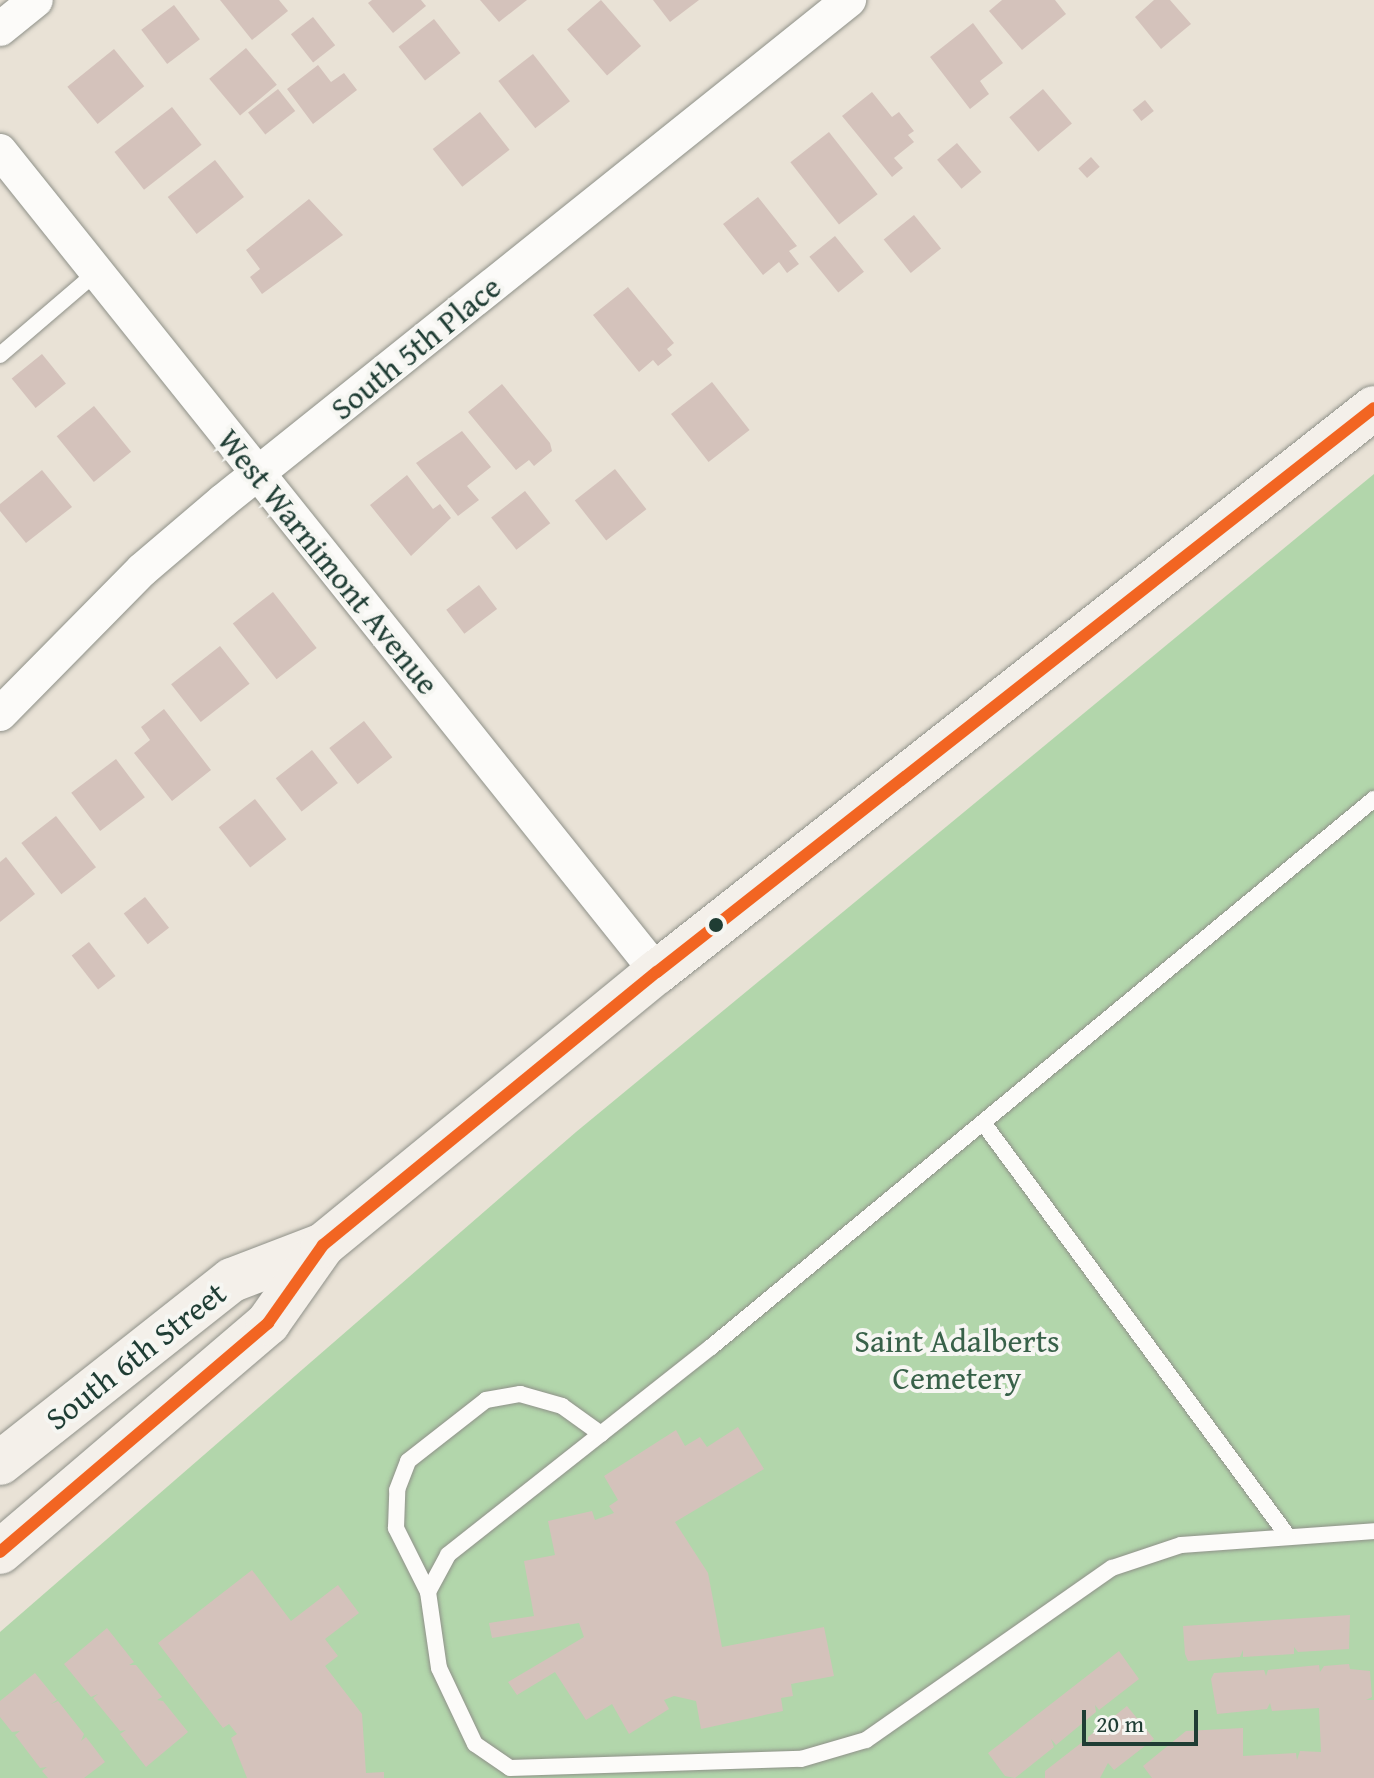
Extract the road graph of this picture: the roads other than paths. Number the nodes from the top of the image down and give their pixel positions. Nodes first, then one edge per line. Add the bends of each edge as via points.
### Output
1 (36, 0) edge
2 (849, 0) edge
3 (0, 29) edge
4 (0, 151) edge
5 (97, 272) junction
6 (0, 355) edge
7 (1374, 408) edge
8 (258, 474) junction
9 (0, 714) edge
10 (1374, 799) edge
11 (657, 972) junction
12 (984, 1124) junction
13 (323, 1245) junction
14 (601, 1434) junction
15 (0, 1463) edge
16 (1374, 1531) edge
17 (1287, 1535) junction
18 (0, 1552) edge
19 (428, 1592) junction

1 - 3 street
2 - 8 street, South 5th Place
4 - 5 street, West Warnimont Avenue
5 - 6 lane
5 - 8 street, West Warnimont Avenue
7 - 11 street, South 6th Street
8 - 9 street, South 5th Place via 142,570
8 - 11 street, West Warnimont Avenue
10 - 12 lane
11 - 13 street, South 6th Street
12 - 14 lane
12 - 17 lane
13 - 15 street, South 6th Street via 232,1280
13 - 18 street, South 6th Street via 268,1323
14 - 19 lane via 448,1555
14 - 19 lane via 562,1406 520,1394 486,1400 408,1461 397,1490 396,1528
16 - 17 lane
17 - 19 lane via 1181,1545 1112,1568 866,1740 801,1759 510,1768 475,1744 439,1668

